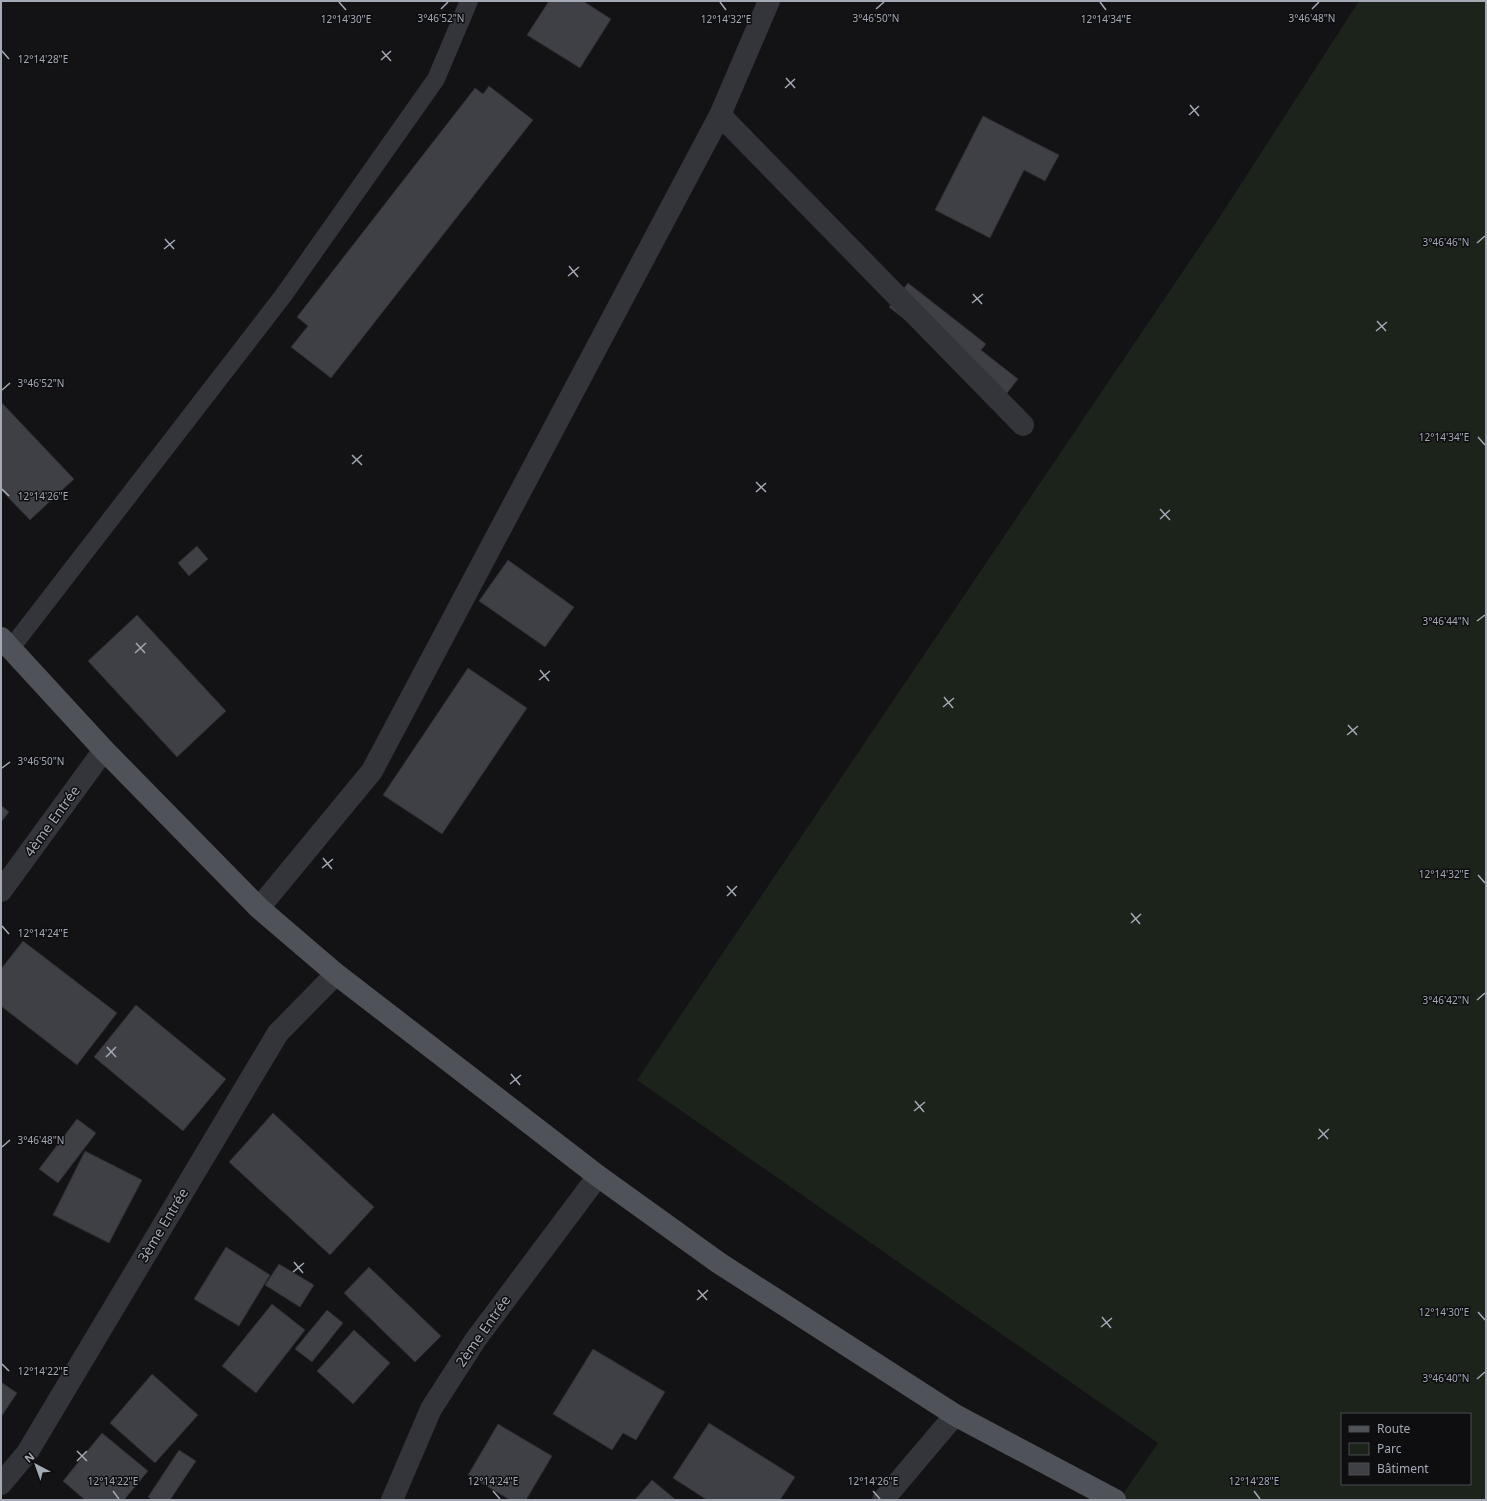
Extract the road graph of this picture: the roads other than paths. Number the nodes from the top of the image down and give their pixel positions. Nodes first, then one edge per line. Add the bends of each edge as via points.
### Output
1 (469, 1) edge
2 (769, 1) edge
3 (720, 115) junction
4 (1023, 426) dead end
5 (6, 643) edge
6 (104, 750) junction
7 (1, 891) edge
8 (259, 908) junction
9 (336, 974) junction
10 (598, 1176) junction
11 (955, 1415) junction
12 (1, 1484) edge
13 (392, 1500) edge
14 (882, 1500) edge
15 (1115, 1500) edge

1 - 5 lane via 436,78 283,296
2 - 3 street
3 - 4 street
3 - 8 street via 372,771
5 - 6 main road
6 - 7 street, 4ème Entrée
6 - 8 main road
8 - 9 main road
9 - 10 main road
9 - 12 street, 3ème Entrée via 278,1033 27,1453
10 - 11 main road via 719,1263
10 - 13 street, 2ème Entrée via 459,1364 431,1409
11 - 14 street
11 - 15 main road

